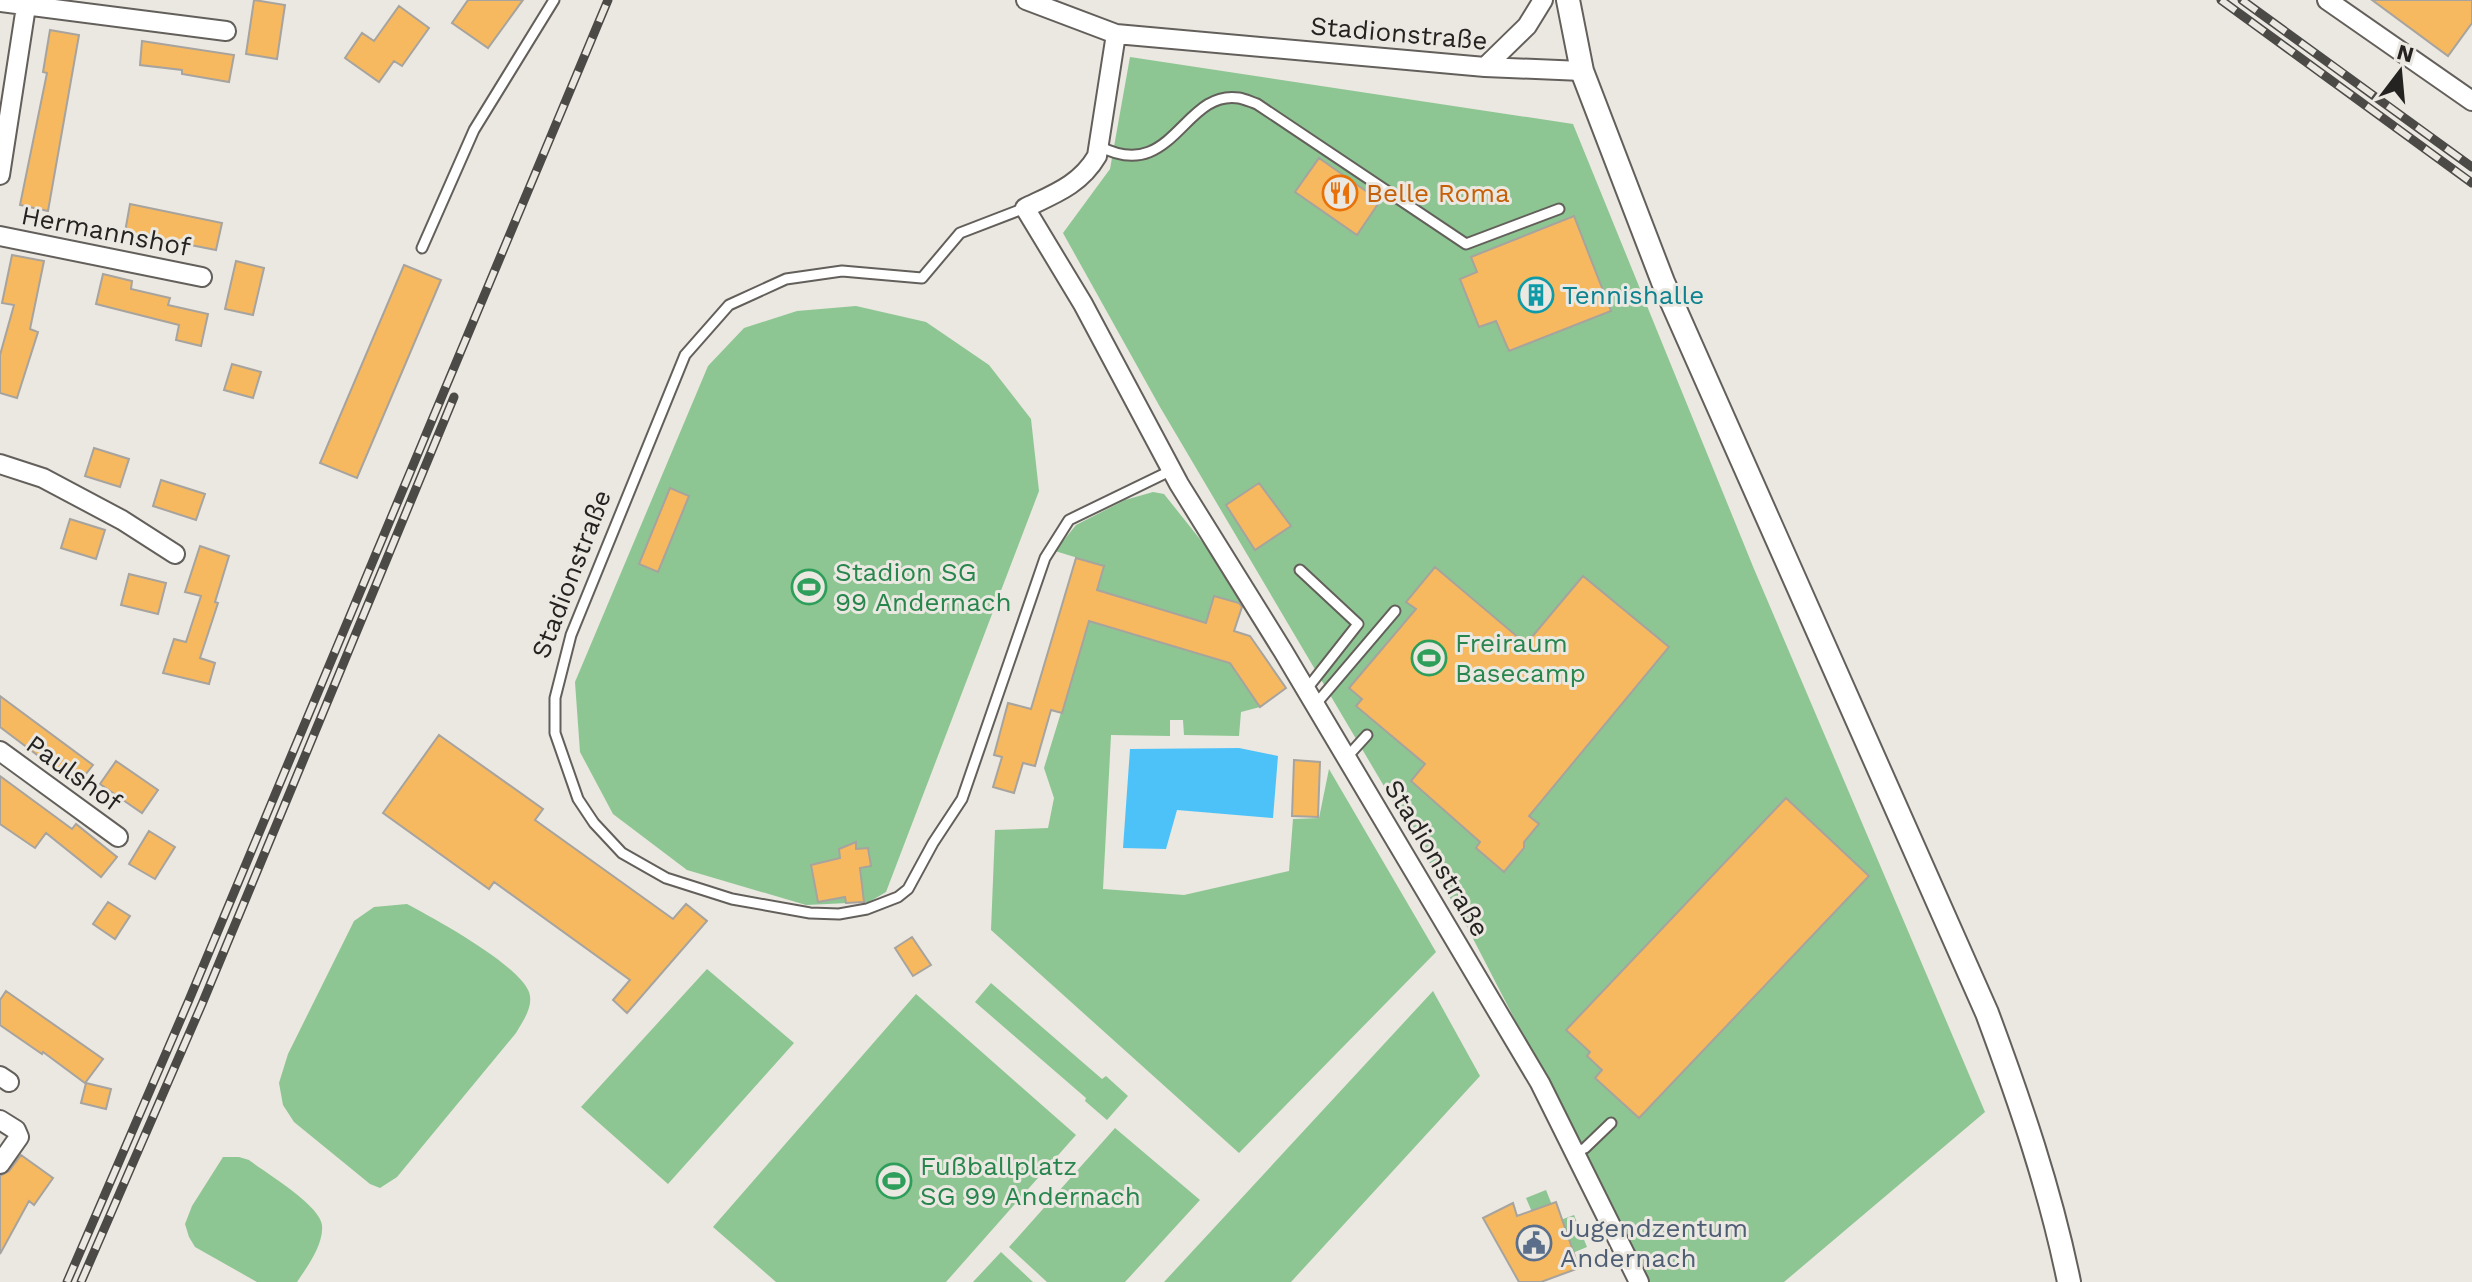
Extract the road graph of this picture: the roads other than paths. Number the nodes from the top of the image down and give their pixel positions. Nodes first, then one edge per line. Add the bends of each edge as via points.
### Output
1 (554, 0) edge
2 (1026, 0) edge
3 (1543, 0) edge
4 (1568, 0) edge
5 (2327, 0) edge
6 (0, 2) edge
7 (27, 3) edge
8 (226, 31) dead end
9 (1116, 34) junction
10 (1485, 67) junction
11 (1582, 71) junction
12 (2472, 101) edge
13 (1099, 146) junction
14 (0, 175) edge
15 (1025, 208) junction
16 (1559, 209) dead end
17 (0, 236) edge
18 (422, 248) dead end
19 (202, 277) dead end
20 (0, 464) edge
21 (1172, 470) junction
22 (175, 554) dead end
23 (1300, 570) dead end
24 (1395, 611) dead end
25 (1310, 697) junction
26 (1367, 735) dead end
27 (0, 751) edge
28 (1347, 757) junction
29 (118, 837) dead end
30 (0, 1120) edge
31 (1611, 1123) dead end
32 (1576, 1152) junction
33 (0, 1164) edge
34 (1639, 1282) edge
35 (2069, 1282) edge

1 - 18 lane via 474,130
2 - 9 street, Stadionstraße
3 - 10 street via 1527,26
4 - 11 street
5 - 12 street
6 - 7 street
7 - 8 street
7 - 14 street
9 - 10 street, Stadionstraße
9 - 13 street, Stadionstraße
10 - 11 street, Stadionstraße
11 - 35 street via 1663,282 1987,1013 2032,1135
13 - 15 street, Stadionstraße via 1090,168 1074,185
13 - 16 lane via 1116,156 1145,155 1206,107 1238,97 1257,104 1466,244
15 - 21 street, Stadionstraße
15 - 21 lane, Stadionstraße via 960,233 922,278 842,271 786,279 729,305 685,355 560,671 555,733 578,799 622,853 666,878 732,899 839,914 898,897 962,799 1045,558 1069,520
17 - 19 street, Hermannshof
20 - 22 street via 43,478
21 - 25 street, Stadionstraße
23 - 25 lane via 1358,624
24 - 25 lane
25 - 28 street, Stadionstraße
26 - 28 lane
27 - 29 street, Paulshof
28 - 32 street, Stadionstraße
30 - 33 street via 19,1135
31 - 32 lane
32 - 34 street, Stadionstraße via 1596,1181

